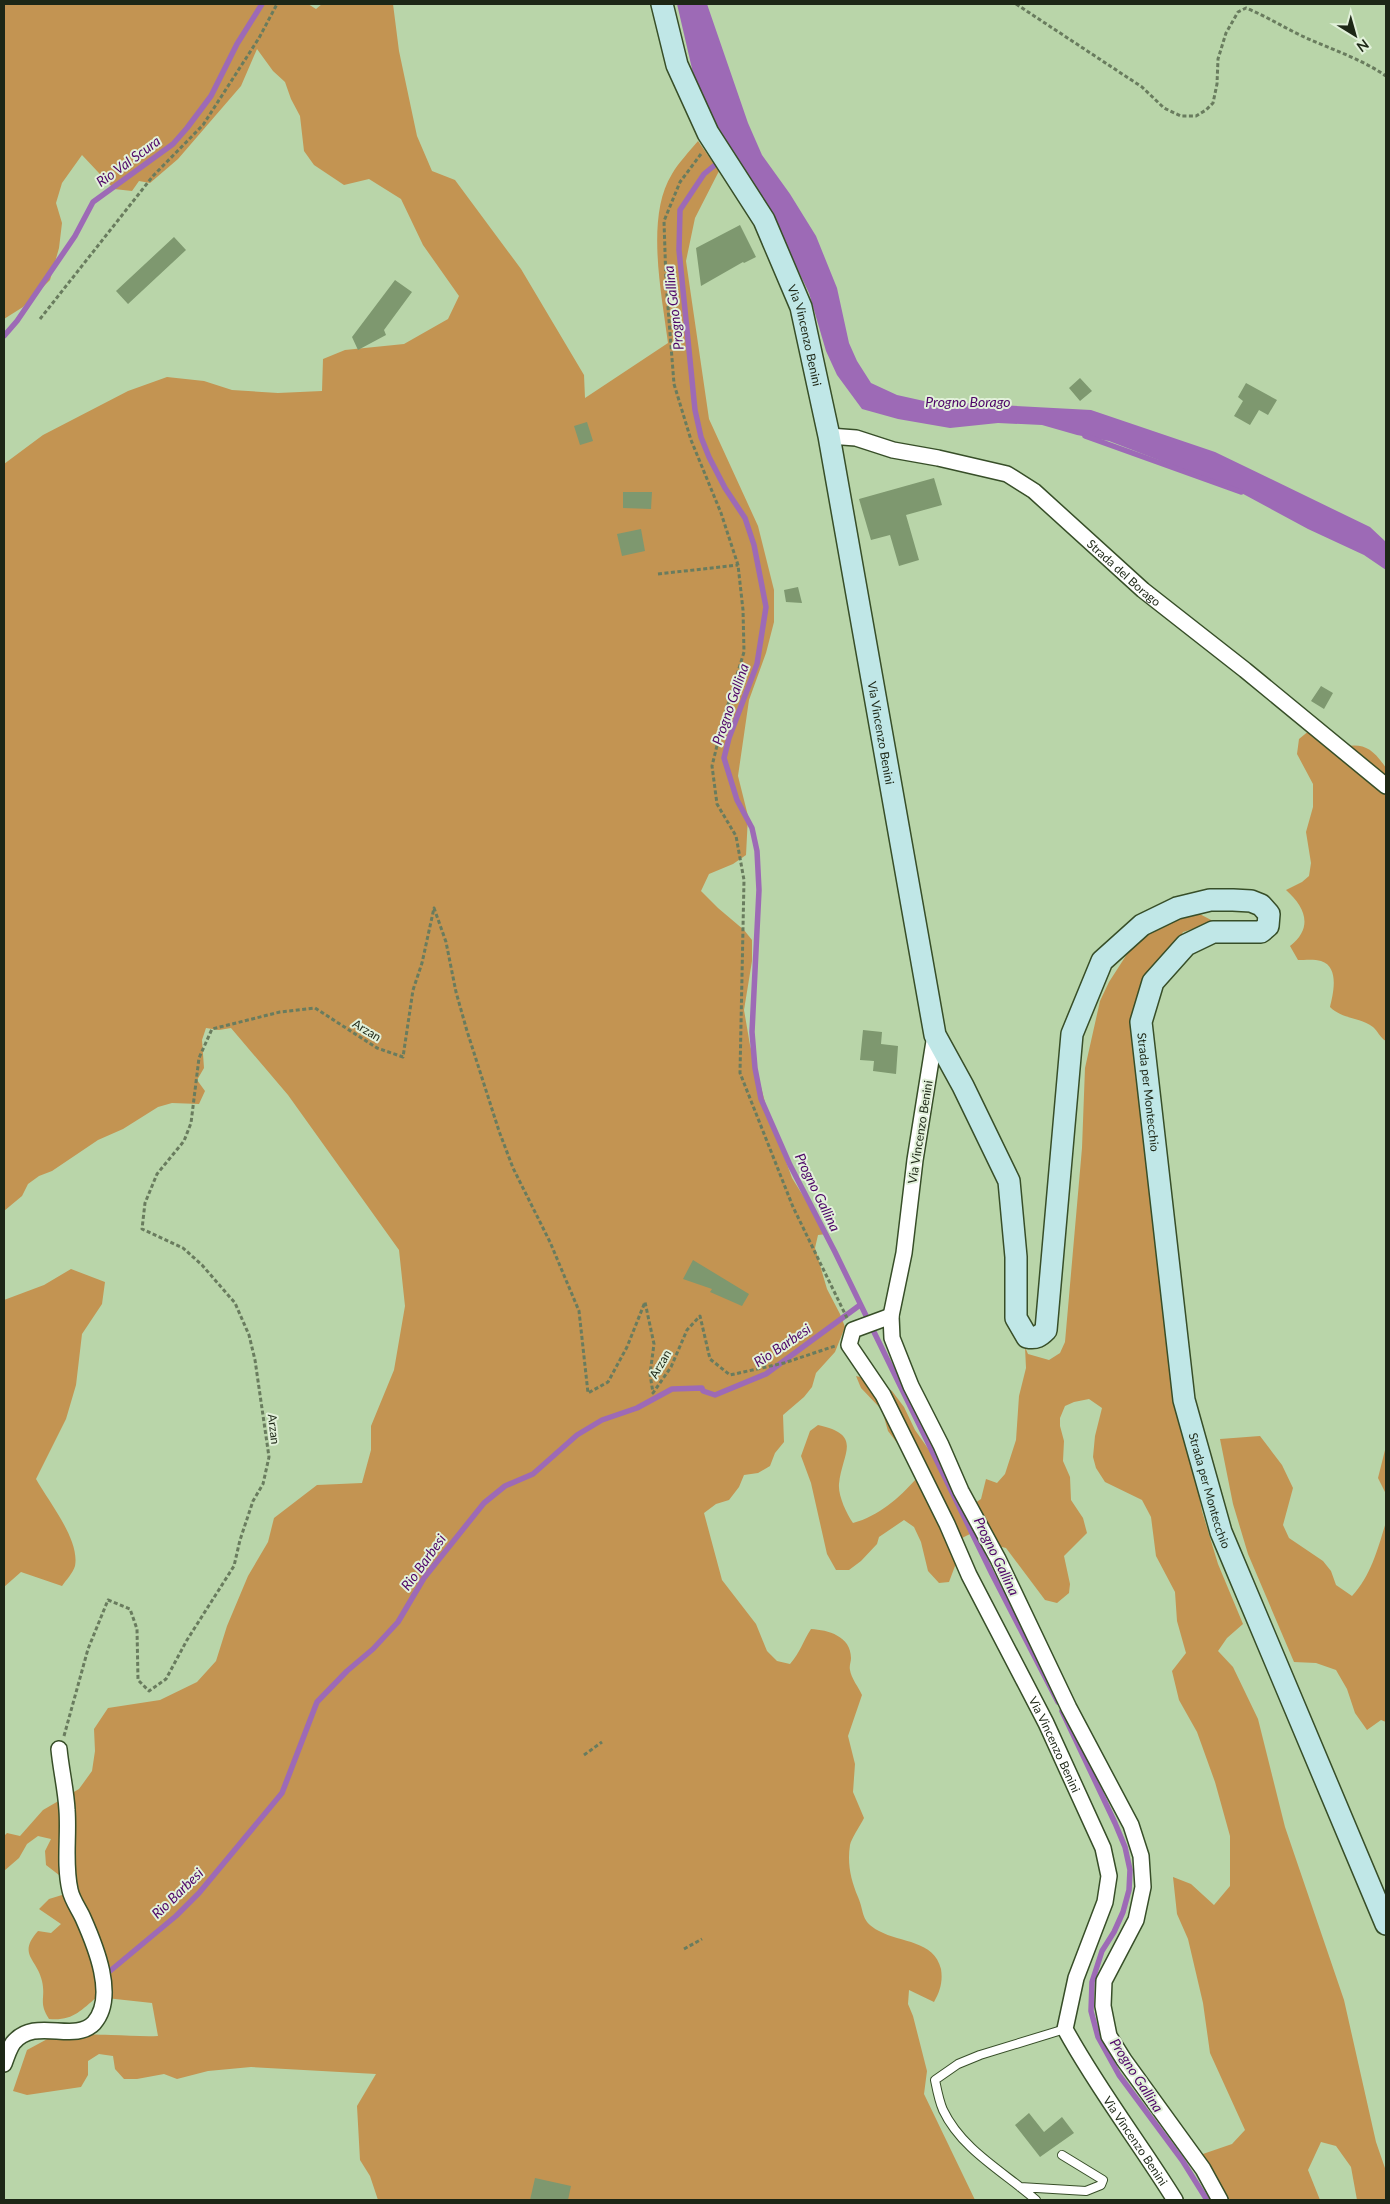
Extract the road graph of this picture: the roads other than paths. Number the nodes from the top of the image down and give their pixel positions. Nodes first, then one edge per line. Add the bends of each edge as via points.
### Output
1 (662, 4) edge
2 (828, 436) junction
3 (1386, 786) edge
4 (935, 1035) junction
5 (886, 1318) junction
6 (59, 1753) road end
7 (1386, 1924) edge
8 (1065, 2029) junction
9 (4, 2064) edge
10 (1062, 2155) dead end
11 (1020, 2187) junction
12 (1036, 2200) edge
13 (1174, 2200) edge
14 (1220, 2200) edge

1 - 2 street, Via Vincenzo Benini via 677,65 721,153 764,220 801,307
2 - 3 street, Strada del Borago via 856,438 893,450 1007,474 1034,491 1143,590
2 - 4 street, Via Vincenzo Benini
4 - 5 street, Via Vincenzo Benini via 914,1160 904,1253
4 - 7 street, Strada per Montecchio via 1009,1180 1016,1257 1016,1318 1027,1337 1034,1338 1046,1330 1072,1034 1102,961 1142,925 1177,908 1210,900 1251,901 1261,905 1269,914 1268,926 1261,932 1213,932 1186,945 1153,982 1141,1022 1184,1400 1221,1532
5 - 8 street, Via Vincenzo Benini via 852,1336 849,1345 883,1395 969,1575 1042,1715 1103,1848 1109,1876 1105,1902 1076,1978
5 - 14 street, Via Vincenzo Benini via 911,1386 961,1490 1131,1825 1142,1856 1143,1887 1136,1920 1104,1981 1103,2006 1109,2036 1203,2169
6 - 9 street via 67,1810 70,1891 102,1970 103,2006 88,2029 40,2029 24,2035 13,2043
8 - 11 lane via 980,2055 958,2064 935,2080 942,2109 955,2130 986,2162
8 - 13 street, Via Vincenzo Benini via 1083,2062
10 - 11 lane via 1103,2180 1101,2185 1086,2191
11 - 12 lane

